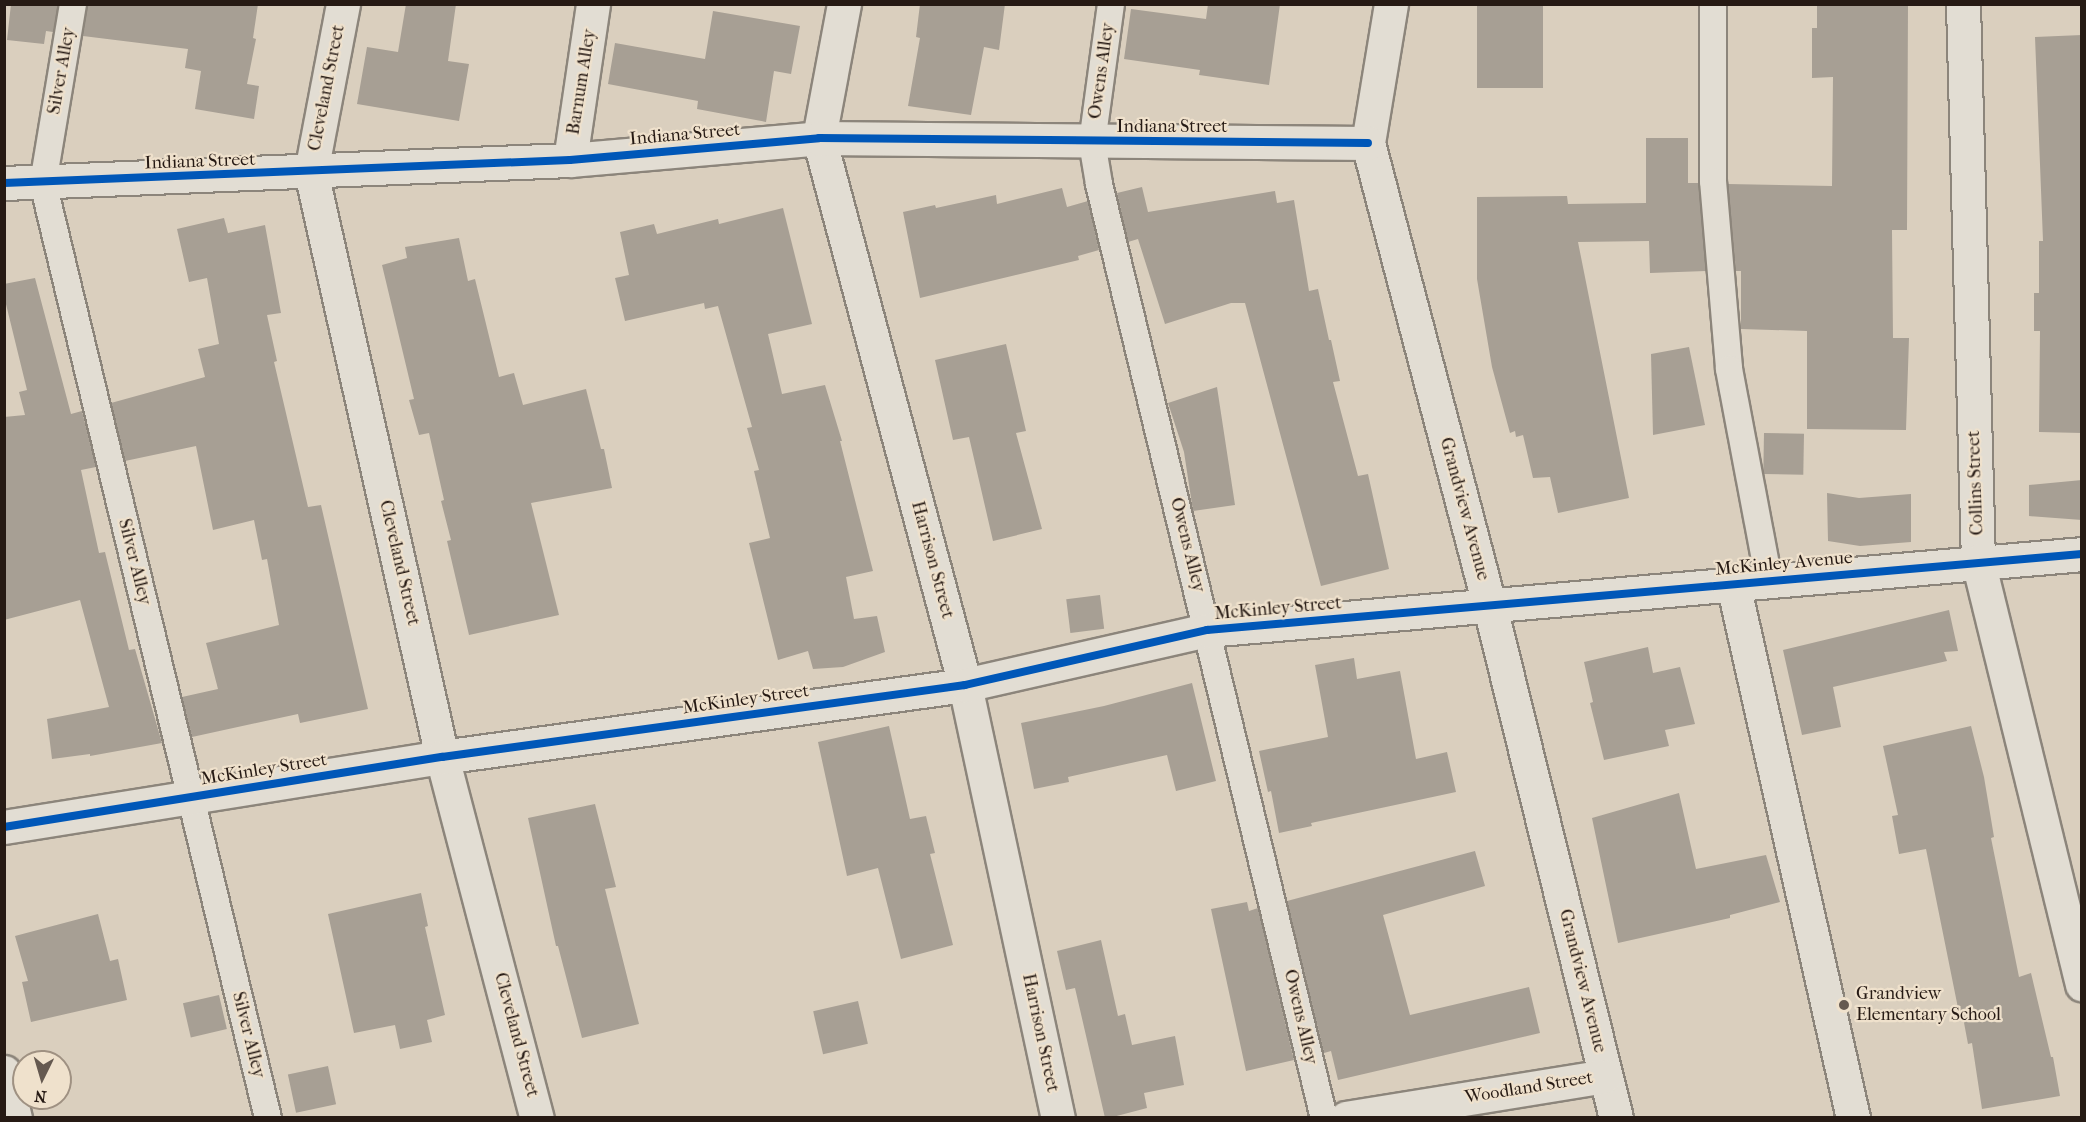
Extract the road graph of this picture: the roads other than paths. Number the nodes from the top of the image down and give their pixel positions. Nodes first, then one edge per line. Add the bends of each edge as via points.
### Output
1 (73, 4) edge
2 (343, 4) edge
3 (594, 4) edge
4 (844, 4) edge
5 (1111, 4) edge
6 (1391, 4) edge
7 (1713, 4) edge
8 (1963, 4) edge
9 (819, 138) junction
10 (1092, 142) junction
11 (1368, 143) junction
12 (570, 159) junction
13 (311, 172) junction
14 (4, 183) edge
15 (43, 183) junction
16 (2082, 554) edge
17 (1978, 561) junction
18 (1769, 581) junction
19 (1733, 584) junction
20 (1490, 607) junction
21 (1207, 630) junction
22 (965, 685) junction
23 (442, 757) junction
24 (191, 797) junction
25 (4, 827) edge
26 (2082, 984) edge
27 (4, 1072) edge
28 (1605, 1076) junction
29 (15, 1118) edge
30 (268, 1118) edge
31 (537, 1118) edge
32 (1058, 1118) edge
33 (1324, 1118) edge
34 (1346, 1118) edge
35 (1616, 1118) edge
36 (1853, 1118) edge

1 - 15 lane, Silver Alley
2 - 13 street, Cleveland Street
3 - 12 street, Barnum Alley
4 - 9 street, Harrison Street
5 - 10 lane, Owens Alley
6 - 11 street, Grandview Avenue
7 - 18 lane via 1713,181 1730,369
8 - 17 street, Collins Street
9 - 10 street, Indiana Street
9 - 12 street, Indiana Street
9 - 22 street, Harrison Street
10 - 11 street, Indiana Street
10 - 21 lane, Owens Alley
11 - 20 street, Grandview Avenue
12 - 13 street, Indiana Street
13 - 15 street, Indiana Street
13 - 23 street, Cleveland Street
14 - 15 street, Indiana Street
15 - 24 lane, Silver Alley
16 - 17 street, McKinley Avenue
17 - 18 street, McKinley Avenue
17 - 26 street, Collins Street
18 - 19 street, McKinley Avenue
19 - 20 street, McKinley Avenue
19 - 36 street
20 - 21 street, McKinley Street
20 - 28 street, Grandview Avenue
21 - 22 street, McKinley Street
21 - 33 lane, Owens Alley
22 - 23 street, McKinley Street
22 - 32 street, Harrison Street
23 - 24 street, McKinley Street
23 - 31 street, Cleveland Street
24 - 25 street, McKinley Street
24 - 30 lane, Silver Alley
27 - 29 street
28 - 34 street, Woodland Street
28 - 35 street, Grandview Avenue

